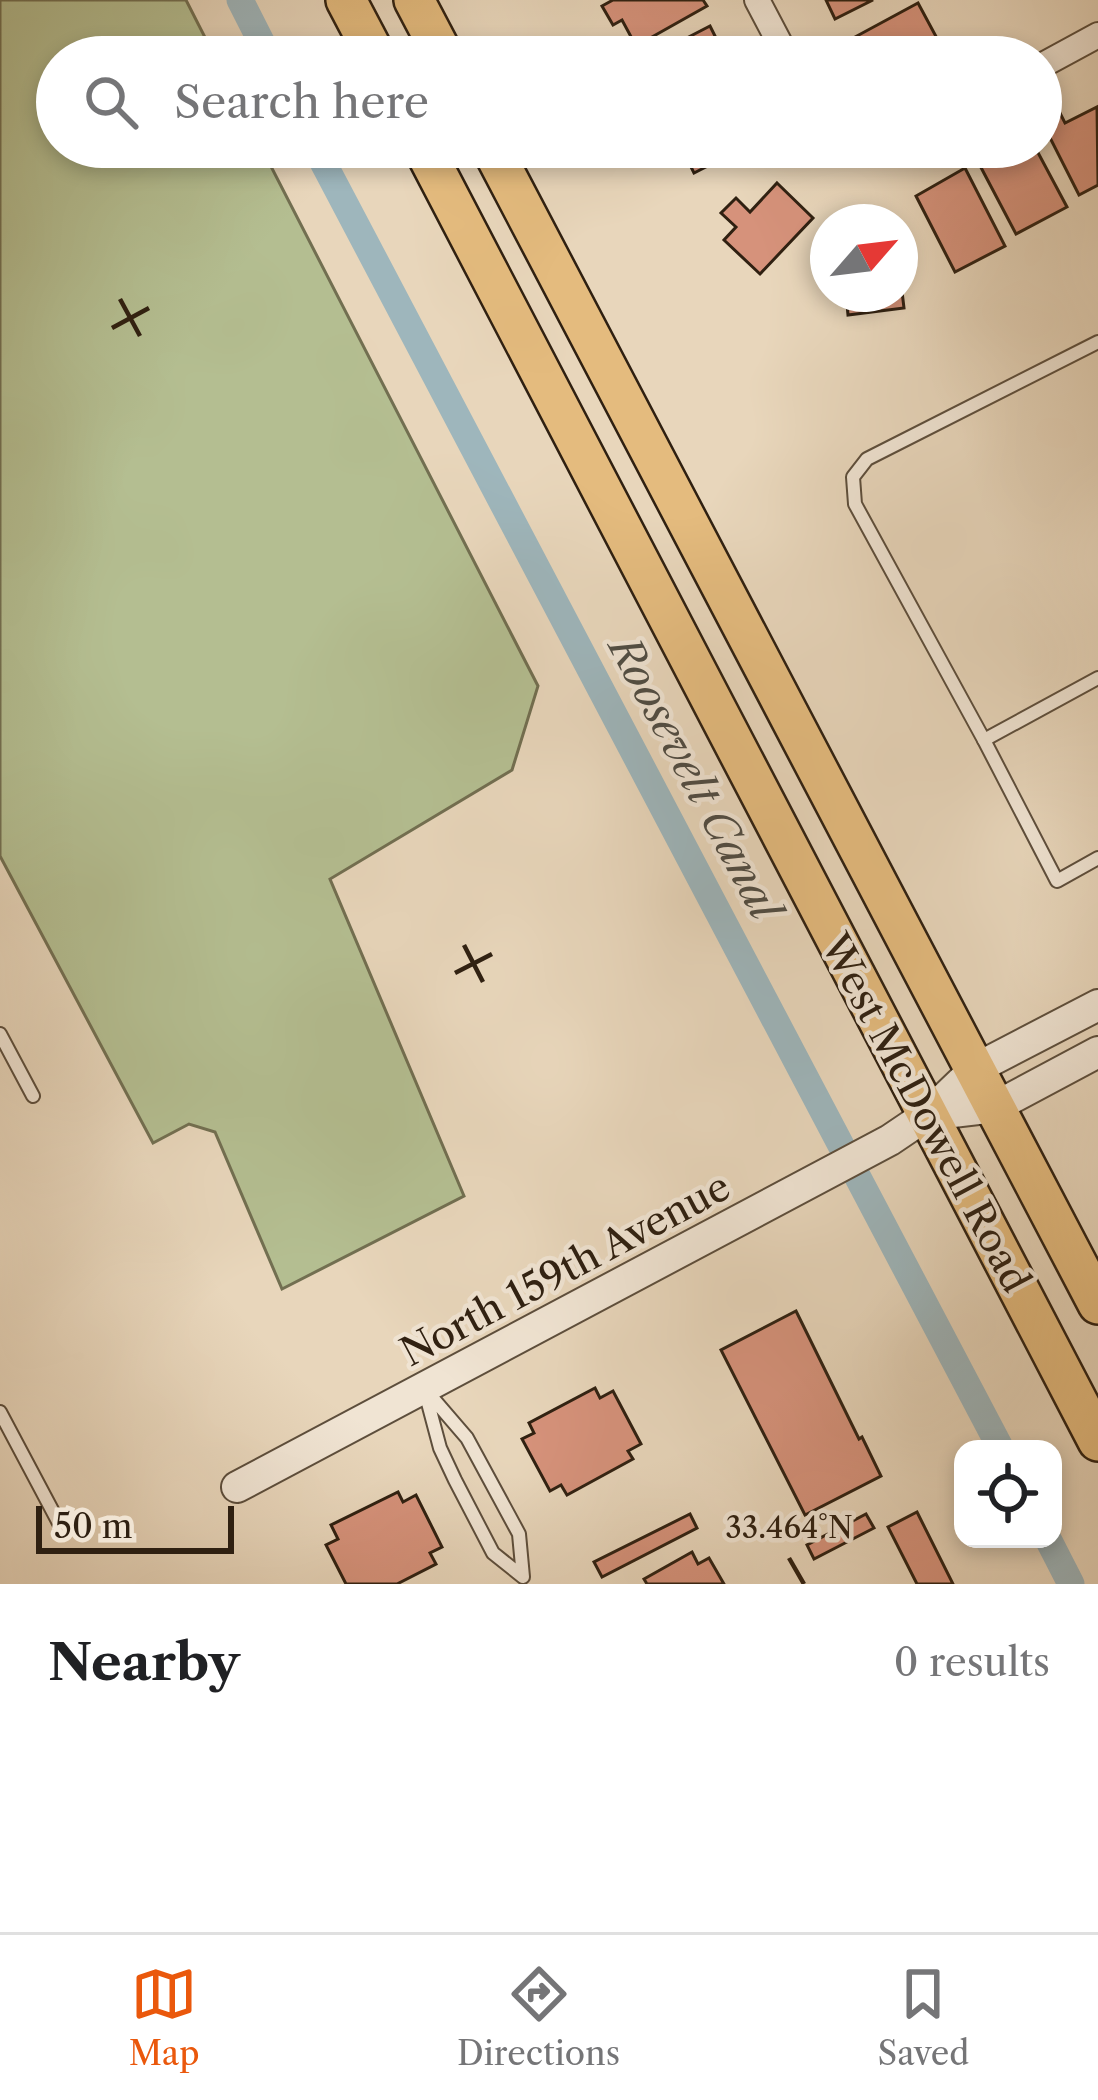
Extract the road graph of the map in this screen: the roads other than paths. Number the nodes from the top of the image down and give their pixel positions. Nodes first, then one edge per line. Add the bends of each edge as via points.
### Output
1 (346, 0) edge
2 (414, 0) edge
3 (757, 0) edge
4 (1098, 35) edge
5 (365, 36) edge
6 (433, 36) edge
7 (776, 36) edge
8 (1062, 55) edge
9 (433, 168) edge
10 (502, 168) edge
11 (1098, 342) edge
12 (1098, 678) edge
13 (984, 740) junction
14 (1098, 858) edge
15 (1098, 1005) edge
16 (0, 1034) edge
17 (1098, 1052) edge
18 (975, 1070) junction
19 (33, 1096) dead end
20 (995, 1108) junction
21 (927, 1115) junction
22 (1098, 1304) edge
23 (424, 1388) junction
24 (0, 1412) edge
25 (1098, 1441) edge
26 (237, 1487) dead end
27 (60, 1526) dead end

1 - 5 main road
2 - 6 main road
3 - 7 street
4 - 8 street
9 - 21 main road, West McDowell Road
10 - 18 main road, West McDowell Road
11 - 13 lane via 867,460 853,478 855,504
12 - 13 lane
13 - 14 lane via 1057,880
15 - 18 street, North 159th Avenue
16 - 19 lane
17 - 20 street, North 159th Avenue
18 - 20 main road, West McDowell Road
18 - 21 street, North 159th Avenue
20 - 21 street, North 159th Avenue
20 - 22 main road, West McDowell Road
21 - 23 street, North 159th Avenue
21 - 25 main road, West McDowell Road
23 - 23 lane via 454,1480 493,1552 523,1576 519,1534 467,1438
23 - 26 street, North 159th Avenue
24 - 27 lane

